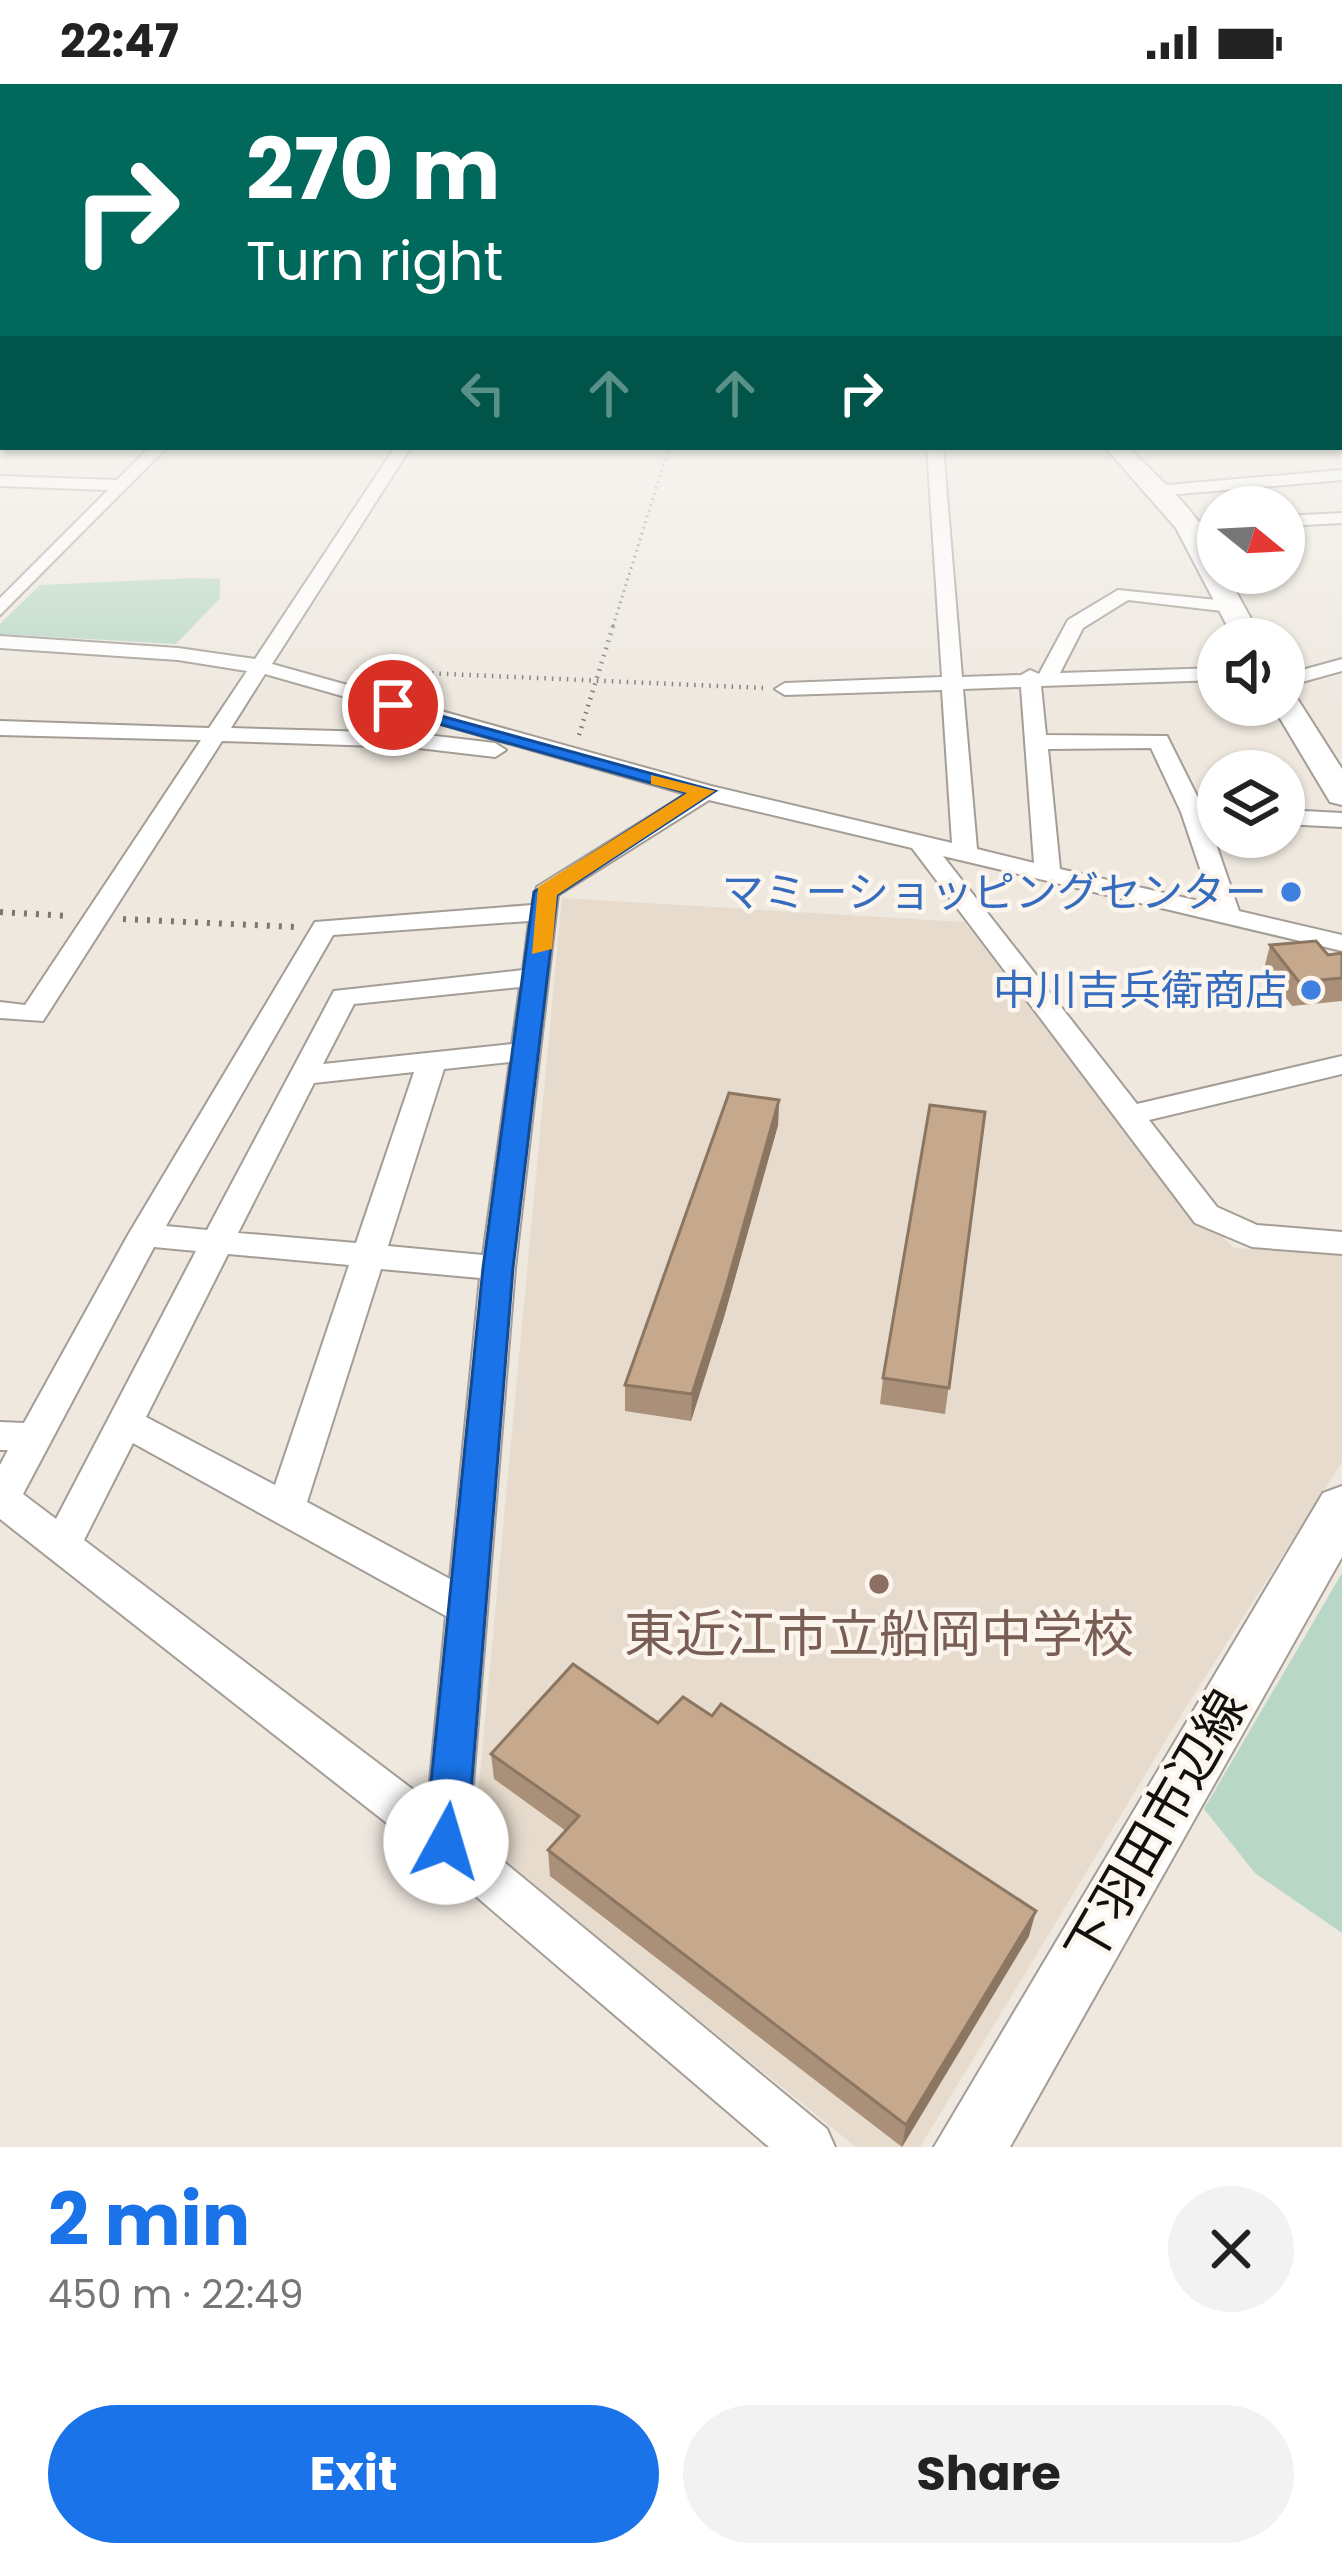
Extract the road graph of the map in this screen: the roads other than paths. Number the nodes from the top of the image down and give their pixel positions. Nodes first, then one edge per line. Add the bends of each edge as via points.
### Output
1 (87, 520) edge
2 (354, 520) edge
3 (941, 520) edge
4 (1183, 520) edge
5 (1187, 525) junction
6 (1197, 525) edge
7 (1230, 606) junction
8 (0, 609) edge
9 (1237, 618) edge
10 (0, 642) edge
11 (1342, 665) edge
12 (258, 666) junction
13 (1197, 674) edge
14 (1305, 675) edge
15 (1039, 676) junction
16 (953, 686) junction
17 (785, 688) road end
18 (1300, 726) edge
19 (0, 728) edge
20 (212, 738) junction
21 (1039, 742) junction
22 (572, 757) junction
23 (705, 791) junction
24 (1342, 795) edge
25 (1197, 799) edge
26 (1305, 818) edge
27 (1342, 820) edge
28 (921, 844) junction
29 (965, 856) junction
30 (1216, 858) edge
31 (1048, 876) junction
32 (544, 912) junction
33 (1229, 918) junction
34 (1342, 944) edge
35 (538, 977) junction
36 (0, 1010) edge
37 (528, 1051) junction
38 (432, 1061) junction
39 (1342, 1064) edge
40 (303, 1075) junction
41 (1132, 1115) junction
42 (143, 1235) junction
43 (216, 1242) junction
44 (1342, 1243) edge
45 (369, 1256) junction
46 (498, 1268) junction
47 (125, 1422) junction
48 (17, 1437) edge
49 (1, 1499) edge
50 (1342, 1508) edge
51 (286, 1509) junction
52 (61, 1547) junction
53 (470, 1610) junction
54 (446, 1842) junction
55 (809, 2147) edge
56 (970, 2147) edge

1 - 8 street
2 - 12 street
3 - 16 street
4 - 5 main road
5 - 6 street
5 - 7 main road
7 - 9 main road
7 - 15 street via 1125,594 1075,624
10 - 12 street
11 - 14 street
12 - 20 street
12 - 22 street
13 - 15 street
15 - 16 street
15 - 21 street
16 - 17 street
16 - 29 street
18 - 24 main road
19 - 20 street
20 - 22 street via 410,740
20 - 36 street via 33,1015
21 - 25 street via 1160,741
21 - 31 street
22 - 23 street
23 - 28 street
23 - 32 street via 546,892
26 - 27 street
28 - 29 street
28 - 41 street
29 - 31 street
30 - 33 street
31 - 33 street
32 - 35 street
32 - 42 street via 324,928
33 - 34 street
35 - 37 street
35 - 40 street via 344,997
37 - 38 street
37 - 46 street
38 - 40 street
38 - 45 street
39 - 41 street
40 - 43 street
41 - 44 street via 1206,1215 1252,1236
42 - 43 street
42 - 48 street
43 - 45 street
43 - 47 street
45 - 46 street
45 - 51 street
46 - 53 street
47 - 51 street
47 - 52 street
48 - 49 street
49 - 52 street
50 - 56 main road, 下羽田市辺線
51 - 53 street
52 - 54 street
53 - 54 street
54 - 55 street

